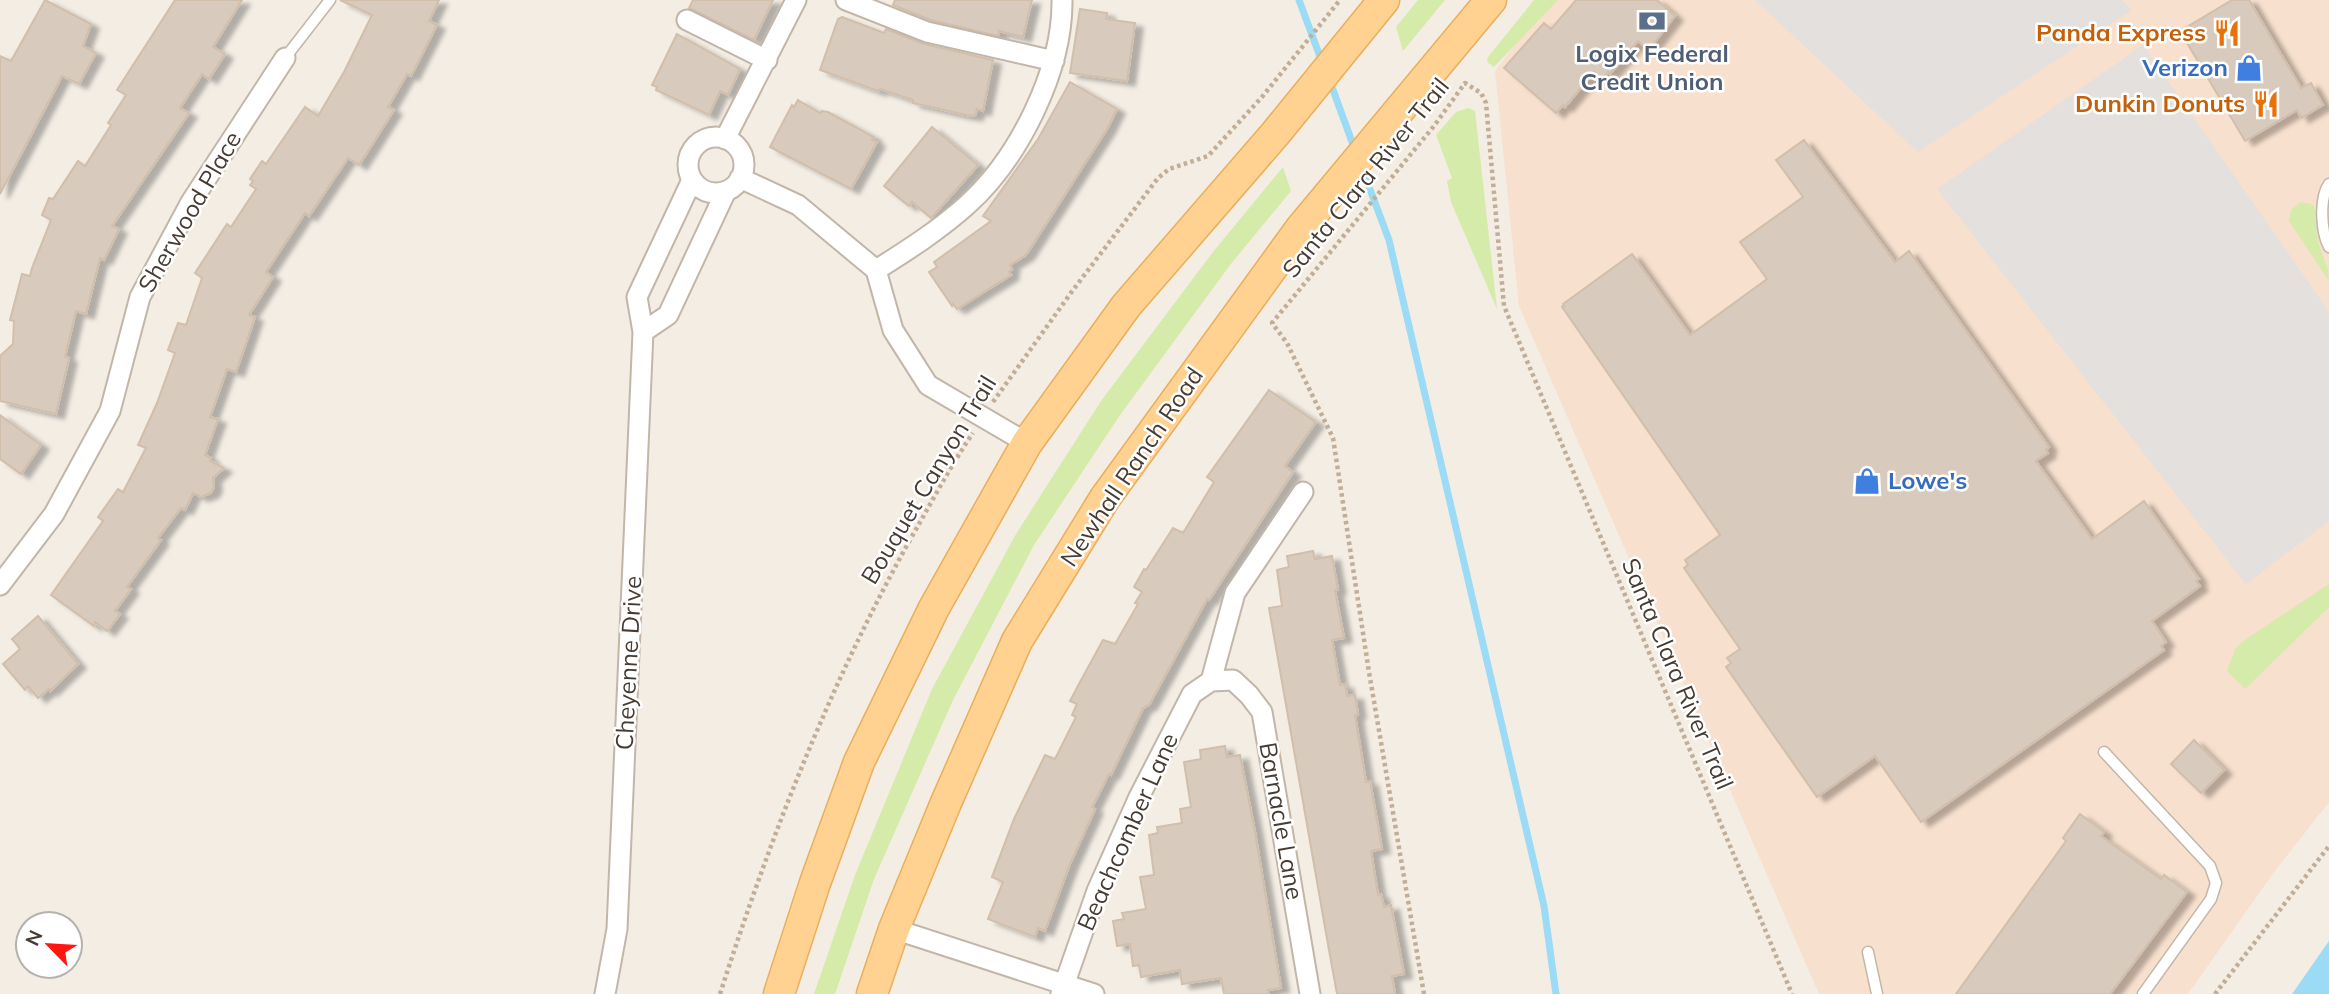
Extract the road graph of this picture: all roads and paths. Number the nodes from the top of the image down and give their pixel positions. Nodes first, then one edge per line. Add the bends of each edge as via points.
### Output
1 (330, 0) edge
2 (796, 0) edge
3 (846, 0) edge
4 (1062, 0) edge
5 (1340, 0) edge
6 (1384, 0) edge
7 (1491, 0) edge
8 (687, 20) dead end
9 (285, 58) joint
10 (767, 60) junction
11 (1054, 61) junction
12 (725, 139) junction
13 (692, 180) junction
14 (2329, 184) edge
15 (733, 185) junction
16 (2329, 247) edge
17 (876, 271) junction
18 (643, 332) junction
19 (984, 417) junction
20 (1027, 443) junction
21 (1303, 492) dead end
22 (0, 585) edge
23 (1211, 681) junction
24 (2104, 752) dead end
25 (2329, 846) edge
26 (894, 929) junction
27 (1868, 952) dead end
28 (1063, 989) edge
29 (605, 994) edge
30 (720, 994) edge
31 (779, 994) edge
32 (872, 994) edge
33 (1094, 994) edge
34 (1310, 994) edge
35 (1424, 994) edge
36 (1792, 994) edge
37 (1877, 994) edge
38 (2143, 994) edge
39 (2215, 994) edge

1 - 9 lane, Sherwood Place
2 - 10 street
3 - 11 street via 927,32
4 - 11 street
5 - 19 path, Bouquet Canyon Trail via 1208,156 1169,169 1158,178
6 - 20 main road via 1126,306
7 - 26 main road, Newhall Ranch Road via 1301,228 1105,498 1017,641
8 - 10 street
9 - 22 street, Sherwood Place via 191,202 146,285 110,411 54,514
10 - 12 street
11 - 17 street via 1032,118 970,203
12 - 13 street via 708,138 694,148 688,164
12 - 15 street via 743,160
13 - 15 street via 707,192
13 - 18 street, Cheyenne Drive via 637,297
14 - 16 lane via 2323,192
15 - 17 street via 798,205
15 - 18 street via 668,315
17 - 19 street via 893,330 929,384
18 - 29 street, Cheyenne Drive via 617,929
19 - 20 street
19 - 30 path, Bouquet Canyon Trail via 893,570 853,649 772,841
20 - 31 main road via 934,608 859,762
21 - 23 street via 1235,593
23 - 28 street, Beachcomber Lane via 1192,694 1139,797 1097,891
23 - 34 street, Barnacle Lane via 1233,680 1262,712
24 - 38 lane via 2210,866 2216,883 2211,899
25 - 39 path
26 - 28 street
26 - 32 main road, Newhall Ranch Road
27 - 37 lane
28 - 33 street
35 - 36 path, Santa Clara River Trail via 1333,438 1287,343 1272,323 1465,83 1481,93 1486,103 1504,306

